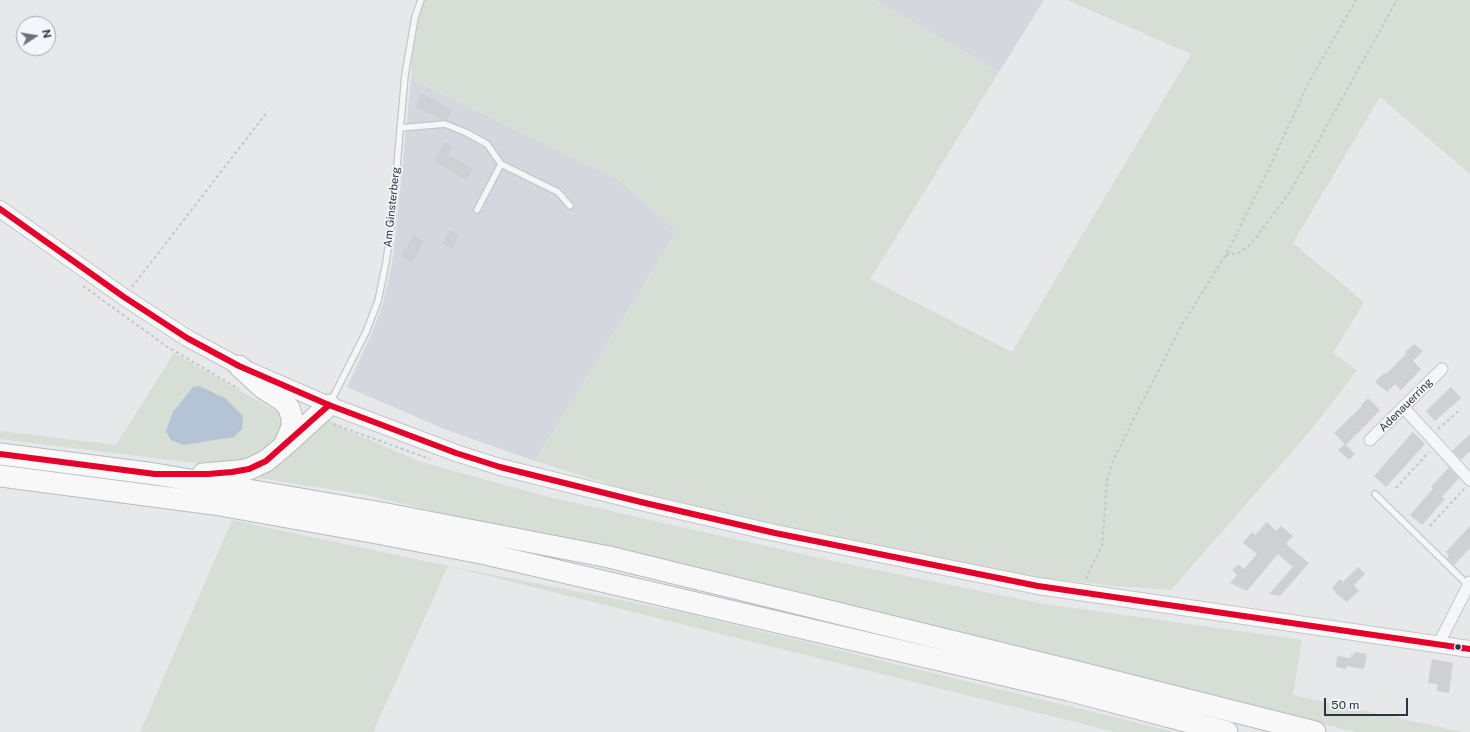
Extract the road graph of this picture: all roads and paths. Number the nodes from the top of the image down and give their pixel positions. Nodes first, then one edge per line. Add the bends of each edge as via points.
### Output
1 (421, 0) edge
2 (1356, 0) edge
3 (1397, 0) edge
4 (268, 111) dead end
5 (400, 128) junction
6 (500, 164) junction
7 (570, 206) dead end
8 (0, 209) edge
9 (477, 210) dead end
10 (1226, 255) junction
11 (124, 297) junction
12 (239, 366) junction
13 (1442, 369) dead end
14 (329, 405) junction
15 (1403, 407) junction
16 (1461, 409) dead end
17 (1370, 440) dead end
18 (1433, 440) junction
19 (284, 446) junction
20 (0, 454) edge
21 (155, 474) junction
22 (0, 476) edge
23 (1468, 479) edge
24 (1396, 488) dead end
25 (1375, 494) dead end
26 (1430, 526) dead end
27 (1469, 584) edge
28 (1084, 593) junction
29 (1438, 645) junction
30 (1470, 649) edge
31 (1227, 732) edge
32 (1315, 732) edge

1 - 5 lane, Am Ginsterberg via 405,75
2 - 10 path via 1309,82 1270,168
3 - 10 path via 1290,192 1251,244 1239,253
4 - 11 path
5 - 6 lane via 445,124 487,144
5 - 14 lane, Am Ginsterberg via 392,221 378,301 363,339
6 - 7 lane via 558,192
6 - 9 lane
8 - 11 main road
10 - 28 path via 1183,323 1112,463 1106,481 1102,546 1088,573
11 - 12 main road via 187,338
12 - 14 main road
12 - 19 highway via 263,388 283,401 291,413 292,427
13 - 15 street, Adenauerring
14 - 19 highway
14 - 28 main road via 500,467 622,498 783,535
15 - 17 street, Adenauerring
15 - 18 street
16 - 18 path
18 - 23 street
18 - 24 path
19 - 21 highway via 266,461 239,471
20 - 21 highway
21 - 32 highway via 382,513 609,557
22 - 31 highway via 214,504 486,554 1068,690
23 - 26 path
25 - 27 lane
27 - 29 street
28 - 29 main road
29 - 30 main road

